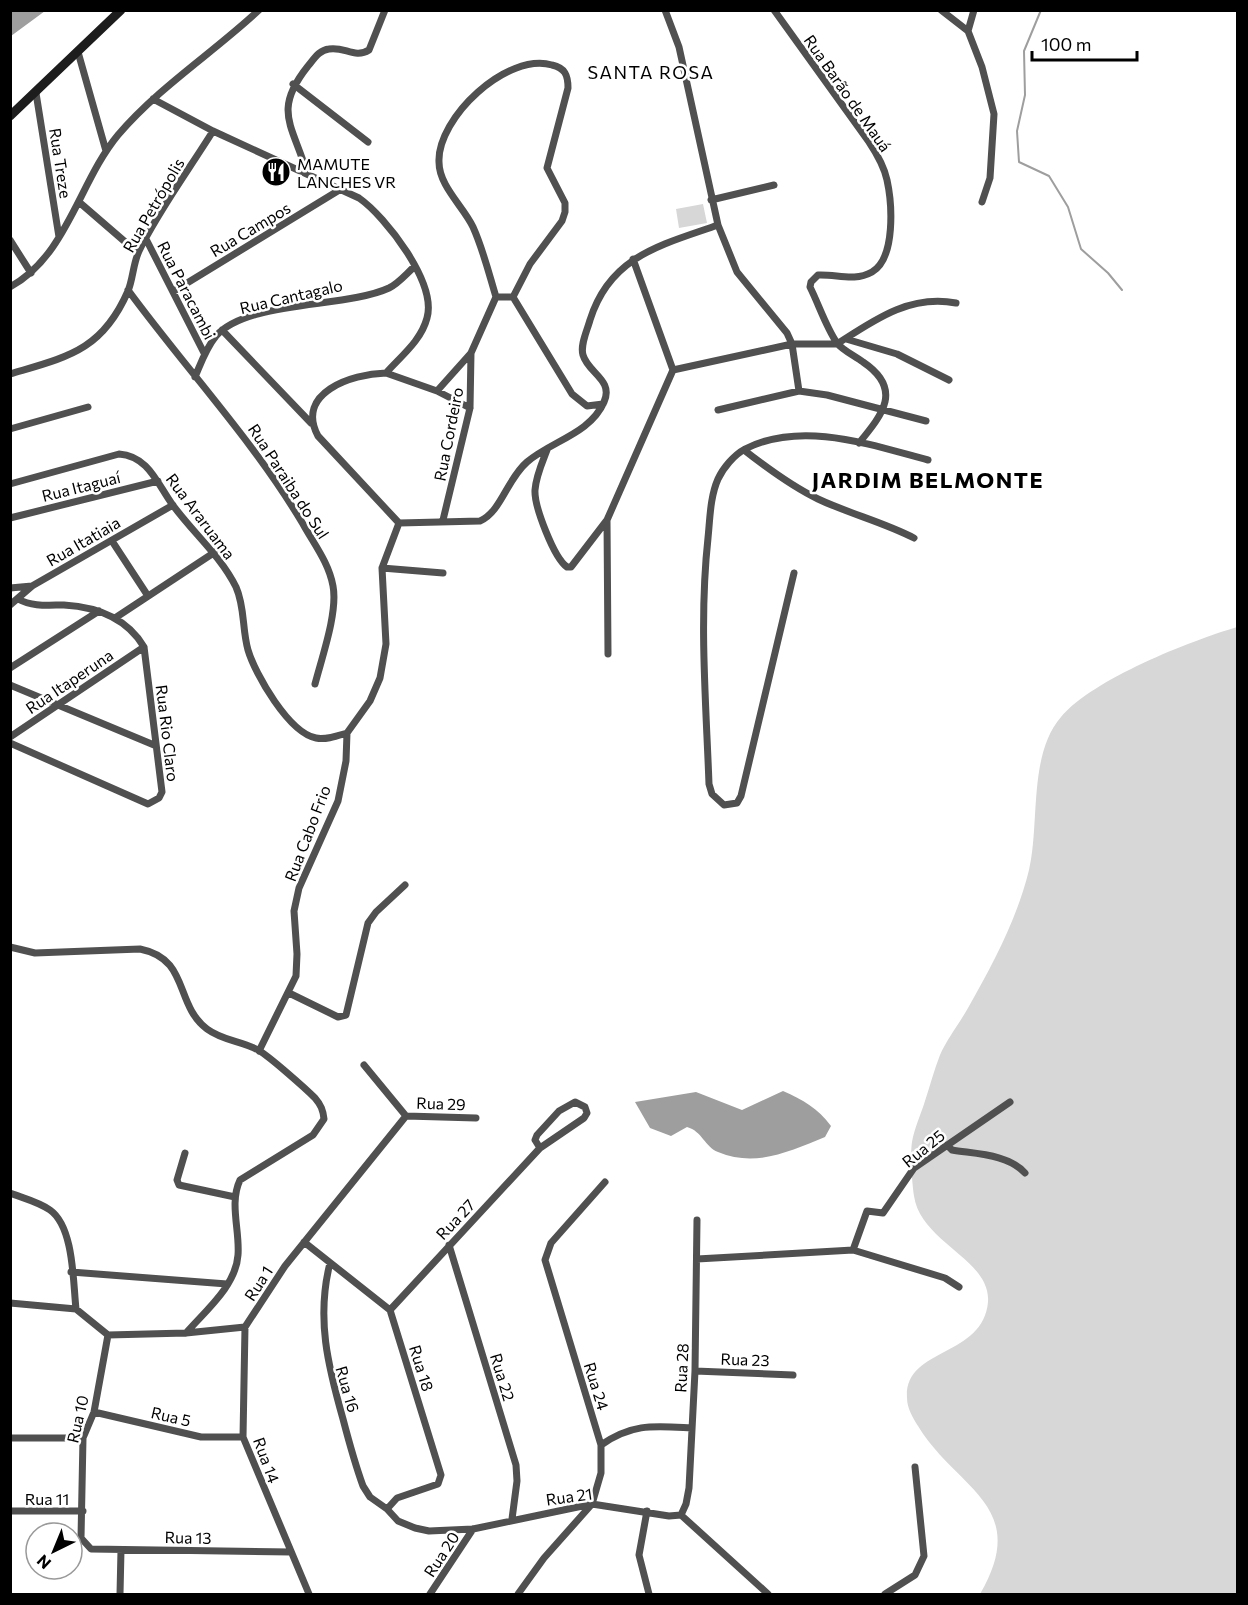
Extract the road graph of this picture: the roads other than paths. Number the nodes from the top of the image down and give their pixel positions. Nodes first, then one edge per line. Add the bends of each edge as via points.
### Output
1 (121, 10) edge
2 (259, 10) edge
3 (385, 10) edge
4 (665, 10) edge
5 (774, 10) edge
6 (941, 10) edge
7 (974, 10) edge
8 (968, 32) junction
9 (78, 52) junction
10 (294, 84) junction
11 (36, 93) junction
12 (153, 99) junction
13 (10, 116) edge
14 (213, 131) junction
15 (368, 142) dead end
16 (106, 151) junction
17 (307, 173) junction
18 (774, 184) dead end
19 (341, 189) junction
20 (711, 200) junction
21 (79, 202) junction
22 (982, 202) dead end
23 (718, 225) junction
24 (59, 237) junction
25 (146, 239) junction
26 (10, 240) edge
27 (138, 253) junction
28 (633, 259) junction
29 (414, 267) junction
30 (31, 273) junction
31 (10, 287) edge
32 (128, 290) junction
33 (174, 291) junction
34 (496, 297) junction
35 (513, 297) junction
36 (956, 303) dead end
37 (222, 330) junction
38 (846, 339) junction
39 (792, 344) junction
40 (837, 344) junction
41 (204, 353) junction
42 (471, 353) junction
43 (673, 370) junction
44 (386, 373) junction
45 (10, 374) edge
46 (195, 377) junction
47 (949, 380) dead end
48 (437, 391) junction
49 (799, 391) junction
50 (603, 404) junction
51 (88, 407) dead end
52 (470, 408) junction
53 (885, 408) junction
54 (718, 410) dead end
55 (926, 421) dead end
56 (311, 423) junction
57 (10, 429) edge
58 (859, 443) junction
59 (548, 449) junction
60 (744, 450) junction
61 (928, 460) dead end
62 (10, 477) edge
63 (23, 480) junction
64 (158, 481) junction
65 (10, 484) edge
66 (173, 505) junction
67 (10, 518) edge
68 (443, 520) junction
69 (607, 520) junction
70 (399, 523) junction
71 (914, 538) dead end
72 (112, 541) junction
73 (215, 552) junction
74 (382, 568) junction
75 (443, 573) dead end
76 (794, 573) dead end
77 (32, 586) junction
78 (10, 588) edge
79 (148, 596) junction
80 (18, 599) junction
81 (10, 605) edge
82 (99, 611) junction
83 (115, 618) junction
84 (144, 647) junction
85 (608, 654) dead end
86 (10, 668) edge
87 (10, 684) edge
88 (315, 684) dead end
89 (58, 704) junction
90 (347, 733) junction
91 (10, 737) edge
92 (10, 743) edge
93 (154, 745) junction
94 (405, 885) dead end
95 (10, 947) edge
96 (289, 993) junction
97 (259, 1051) junction
98 (364, 1065) dead end
99 (1010, 1102) dead end
100 (406, 1116) junction
101 (476, 1118) dead end
102 (947, 1144) junction
103 (540, 1148) junction
104 (185, 1153) dead end
105 (1025, 1173) dead end
106 (605, 1182) dead end
107 (10, 1193) edge
108 (235, 1197) junction
109 (697, 1220) dead end
110 (304, 1242) junction
111 (449, 1245) junction
112 (853, 1250) junction
113 (697, 1259) junction
114 (330, 1263) junction
115 (71, 1272) junction
116 (227, 1284) junction
117 (958, 1287) dead end
118 (10, 1303) edge
119 (76, 1309) junction
120 (390, 1310) junction
121 (245, 1327) junction
122 (186, 1333) junction
123 (108, 1335) junction
124 (695, 1371) junction
125 (793, 1374) dead end
126 (94, 1412) junction
127 (691, 1428) junction
128 (243, 1437) junction
129 (10, 1438) edge
130 (83, 1438) junction
131 (601, 1445) junction
132 (915, 1467) dead end
133 (592, 1504) junction
134 (387, 1509) junction
135 (10, 1511) edge
136 (83, 1511) junction
137 (647, 1512) junction
138 (681, 1515) junction
139 (512, 1519) junction
140 (473, 1529) junction
141 (85, 1545) joint
142 (120, 1550) junction
143 (291, 1552) junction
144 (120, 1594) edge
145 (309, 1594) edge
146 (430, 1594) edge
147 (518, 1594) edge
148 (649, 1594) edge
149 (768, 1594) edge
150 (885, 1594) edge

1 - 9 main road
2 - 12 street
3 - 10 street via 369,50 355,54 328,49 318,54
4 - 20 street via 679,47
5 - 40 street, Rua Barão de Mauá via 875,151 887,181 890,233 882,262 862,276 818,275 811,282 810,288
6 - 8 street
7 - 8 street
8 - 22 street via 994,114 990,178
9 - 11 main road
9 - 16 street
10 - 15 street
10 - 17 street via 286,110
11 - 13 main road
11 - 24 street, Rua Treze
12 - 14 street
12 - 16 street
14 - 17 street
14 - 25 street, Rua Petrópolis
16 - 21 street
17 - 19 street
18 - 20 street
19 - 29 street via 376,210 391,227
19 - 33 street, Rua Campos
20 - 23 street
21 - 24 street
21 - 27 street, Rua Paracambi
23 - 28 street
23 - 39 street via 737,272
24 - 30 street
25 - 27 street, Rua Petrópolis
25 - 33 street, Rua Paracambi
26 - 30 street
27 - 32 street, Rua Petrópolis
28 - 43 street
28 - 50 street via 605,285 596,300 583,343 586,362 605,383
29 - 37 street, Rua Cantagalo via 388,288 261,314 236,321
29 - 44 street via 424,285 428,317 413,345
30 - 31 street
32 - 45 street, Rua Petrópolis via 94,340 72,356
32 - 46 street, Rua Paraiba do Sul
33 - 41 street, Rua Paracambi
34 - 35 street
34 - 35 street via 473,228 444,181 439,150 447,129 485,86 516,66 541,62 564,70 568,78 547,168 565,203 565,212
34 - 42 street, Rua Cordeiro
35 - 50 street via 572,394 586,405
36 - 38 street via 940,300 902,306
37 - 41 street, Rua Cantagalo
37 - 56 street
38 - 40 street
38 - 47 street via 897,354
39 - 40 street
39 - 43 street
39 - 49 street
40 - 53 street via 885,385
41 - 46 street, Rua Cantagalo
42 - 48 street, Rua Cordeiro
42 - 52 street, Rua Cordeiro
43 - 69 street
44 - 48 street
44 - 56 street via 351,379 323,393 315,401
46 - 88 street, Rua Paraiba do Sul via 252,446 325,562 334,603
48 - 52 street
49 - 53 street
49 - 54 street
50 - 59 street via 587,424
51 - 57 street
52 - 68 street, Rua Cordeiro
53 - 55 street
53 - 58 street
56 - 70 street via 318,436
58 - 60 street via 789,436
58 - 61 street
59 - 68 street via 514,474 490,517 480,521
59 - 69 street via 535,492 562,563 567,567 575,564
60 - 71 street via 817,498
60 - 76 street via 718,478 705,563 703,630 710,784 712,794 724,806 737,803 741,796
62 - 63 street
63 - 64 street, Rua Araruama via 119,454 132,455 144,463
63 - 65 street, Rua Araruama
64 - 66 street, Rua Araruama
64 - 67 street, Rua Itaguaí
66 - 72 street, Rua Itatiaia
66 - 73 street, Rua Araruama
68 - 70 street
69 - 85 street
70 - 74 street
72 - 77 street, Rua Itatiaia
72 - 79 street
73 - 79 street
73 - 90 street, Rua Araruama via 237,589 248,652 267,692 313,738
74 - 75 street
74 - 90 street via 386,644 380,678 370,701
77 - 78 street
77 - 80 street, Rua Itatiaia
79 - 83 street
80 - 81 street, Rua Itatiaia
80 - 82 street via 33,605
82 - 83 street
82 - 86 street
83 - 84 street
84 - 89 street, Rua Itaperuna
84 - 93 street, Rua Rio Claro
87 - 89 street
89 - 91 street, Rua Itaperuna
89 - 93 street
90 - 96 street, Rua Cabo Frio via 338,801 299,888 294,911 296,976
92 - 93 street, Rua Rio Claro via 148,804 155,803 162,792
94 - 96 street via 369,923 346,1015 338,1017
95 - 97 street via 35,953 140,949 155,952 176,972 194,1015 206,1028
96 - 97 street, Rua Cabo Frio
97 - 108 street via 314,1098 324,1119 313,1135 247,1173 240,1180
98 - 100 street
99 - 102 street, Rua 25
100 - 101 street, Rua 29
100 - 110 street, Rua 1
102 - 105 street via 952,1150 1018,1165
102 - 112 street, Rua 25 via 914,1168 883,1213 867,1211
103 - 103 street via 537,1135 559,1111 575,1102 585,1107 584,1118
103 - 111 street, Rua 27
104 - 108 street via 179,1185
106 - 131 street, Rua 24 via 551,1243 545,1260
107 - 115 street via 56,1215 69,1244
108 - 116 street via 238,1257
109 - 113 street, Rua 28
110 - 114 street
110 - 121 street, Rua 1
111 - 120 street, Rua 27
111 - 139 street, Rua 22 via 516,1465
112 - 113 street
112 - 117 street via 945,1278
113 - 124 street, Rua 28
114 - 120 street
114 - 134 street, Rua 16 via 322,1321 327,1362 363,1486 370,1497
115 - 116 street
115 - 119 street
116 - 122 street
118 - 119 street
119 - 123 street
120 - 134 street, Rua 18 via 441,1480 433,1487 397,1498
121 - 122 street
121 - 128 street, Rua 14
122 - 123 street
123 - 126 street, Rua 10
124 - 125 street, Rua 23
124 - 127 street, Rua 28
126 - 128 street, Rua 5 via 201,1437
126 - 130 street, Rua 10
127 - 131 street via 633,1428
127 - 138 street, Rua 28 via 689,1488
128 - 143 street, Rua 14
129 - 130 street
130 - 136 street, Rua 10
131 - 133 street, Rua 24 via 600,1480
132 - 150 street via 924,1556 915,1575
133 - 137 street, Rua 21
133 - 139 street, Rua 21
133 - 147 street, Rua 24
134 - 140 street, Rua 21 via 393,1517 415,1528
135 - 136 street, Rua 11
136 - 141 street, Rua 10 via 81,1539
137 - 138 street, Rua 21
137 - 148 street via 639,1555
138 - 149 street
139 - 140 street, Rua 21
140 - 146 street, Rua 20
141 - 142 street, Rua 13 via 91,1549
142 - 143 street, Rua 13
142 - 144 street
143 - 145 street, Rua 14

